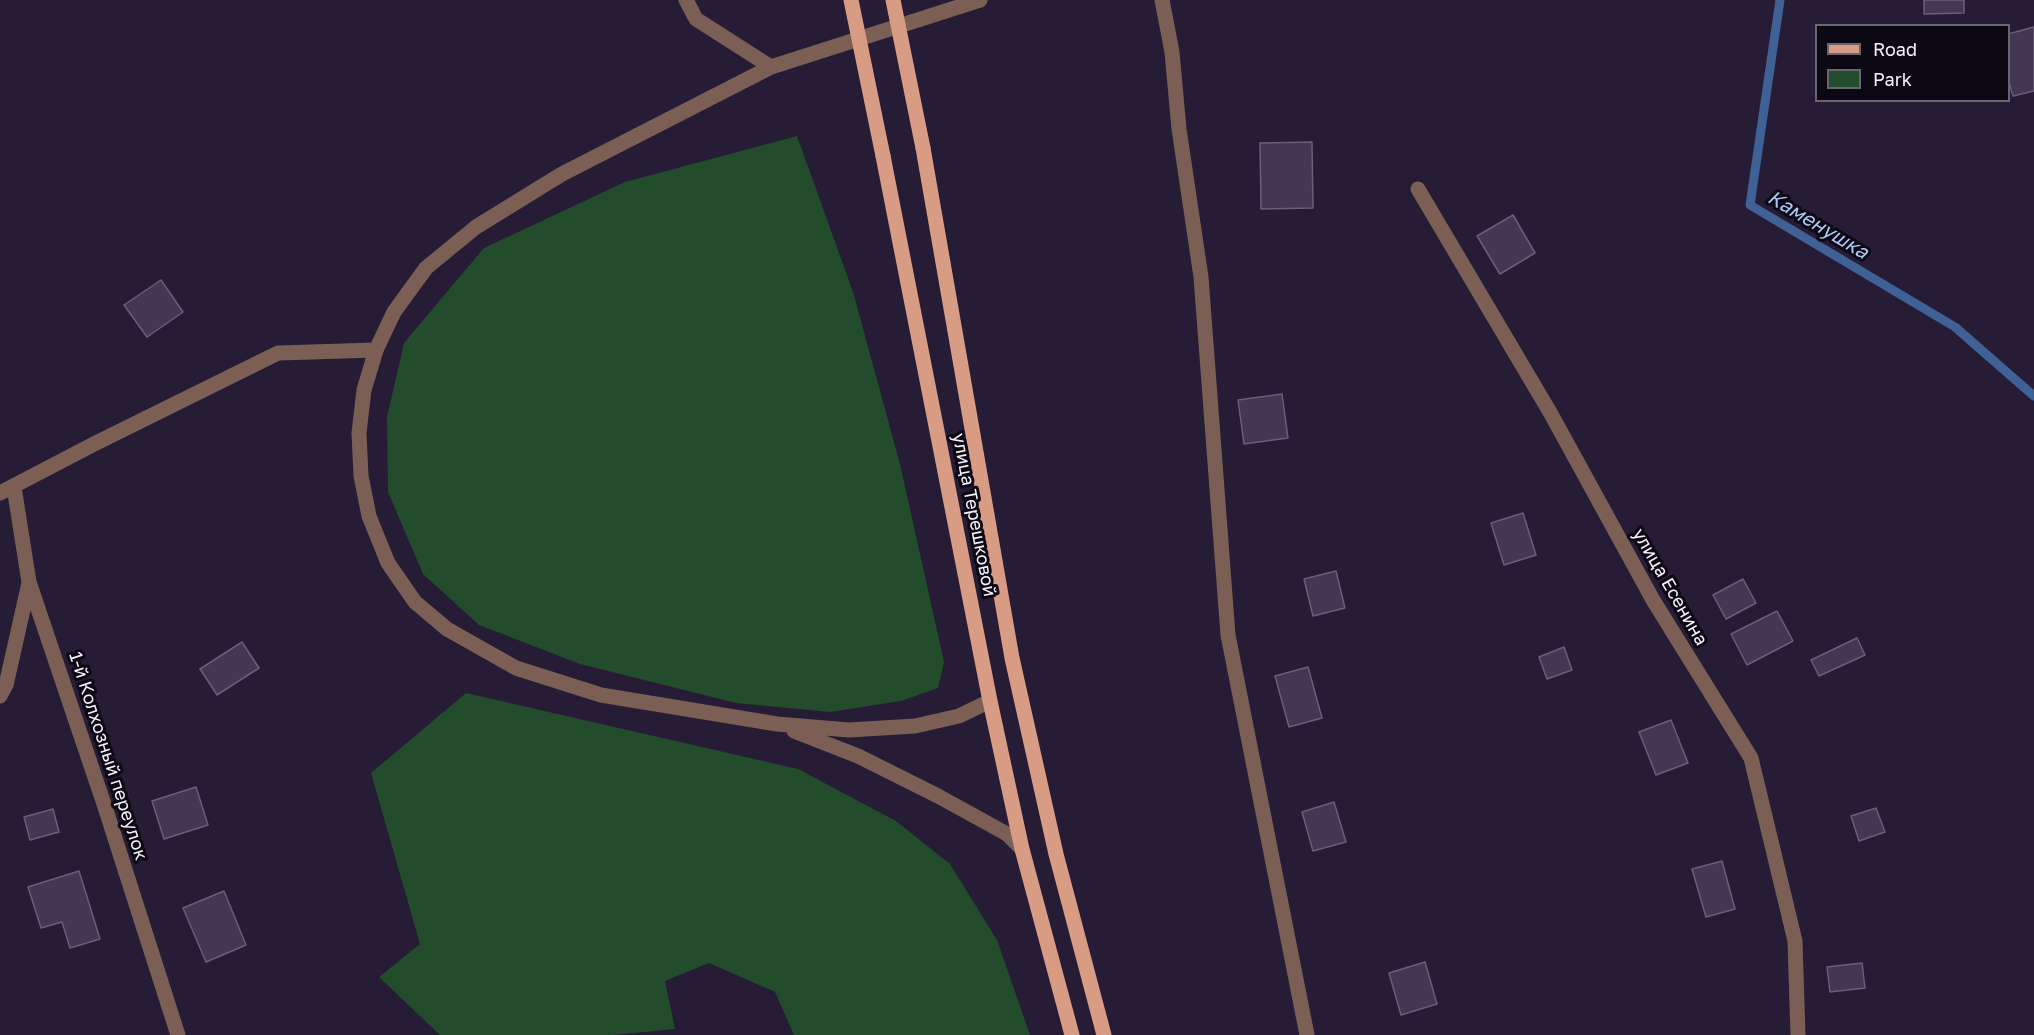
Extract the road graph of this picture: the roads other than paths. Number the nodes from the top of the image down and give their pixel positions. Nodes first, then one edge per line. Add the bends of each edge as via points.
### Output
1 (686, 0) edge
2 (851, 0) edge
3 (894, 0) edge
4 (980, 0) edge
5 (1162, 0) edge
6 (771, 67) junction
7 (1418, 189) dead end
8 (376, 350) junction
9 (7, 490) edge
10 (30, 582) junction
11 (0, 696) edge
12 (990, 701) junction
13 (777, 724) junction
14 (1022, 849) junction
15 (178, 1035) edge
16 (1072, 1035) edge
17 (1104, 1035) edge
18 (1307, 1035) edge
19 (1798, 1035) edge

1 - 6 street via 696,19
2 - 12 main road, улица Терешковой, bridge
3 - 17 main road, улица Терешковой, bridge via 1012,657 1056,854
4 - 6 street
5 - 18 street via 1201,277 1228,635
6 - 8 street via 562,174 476,226 426,268 394,312
7 - 19 street, улица Есенина via 1551,414 1653,600 1751,758 1795,941
8 - 9 street via 278,353
8 - 13 street via 359,433 361,476 369,516 388,563 415,602 447,629 516,668 601,695
9 - 10 street, 1-й Колхозный переулок
10 - 11 street
10 - 15 street, 1-й Колхозный переулок
12 - 13 street via 959,716 915,726 849,730
12 - 14 main road, улица Терешковой
13 - 14 street via 858,756 938,796 1007,834
14 - 16 main road, улица Терешковой

